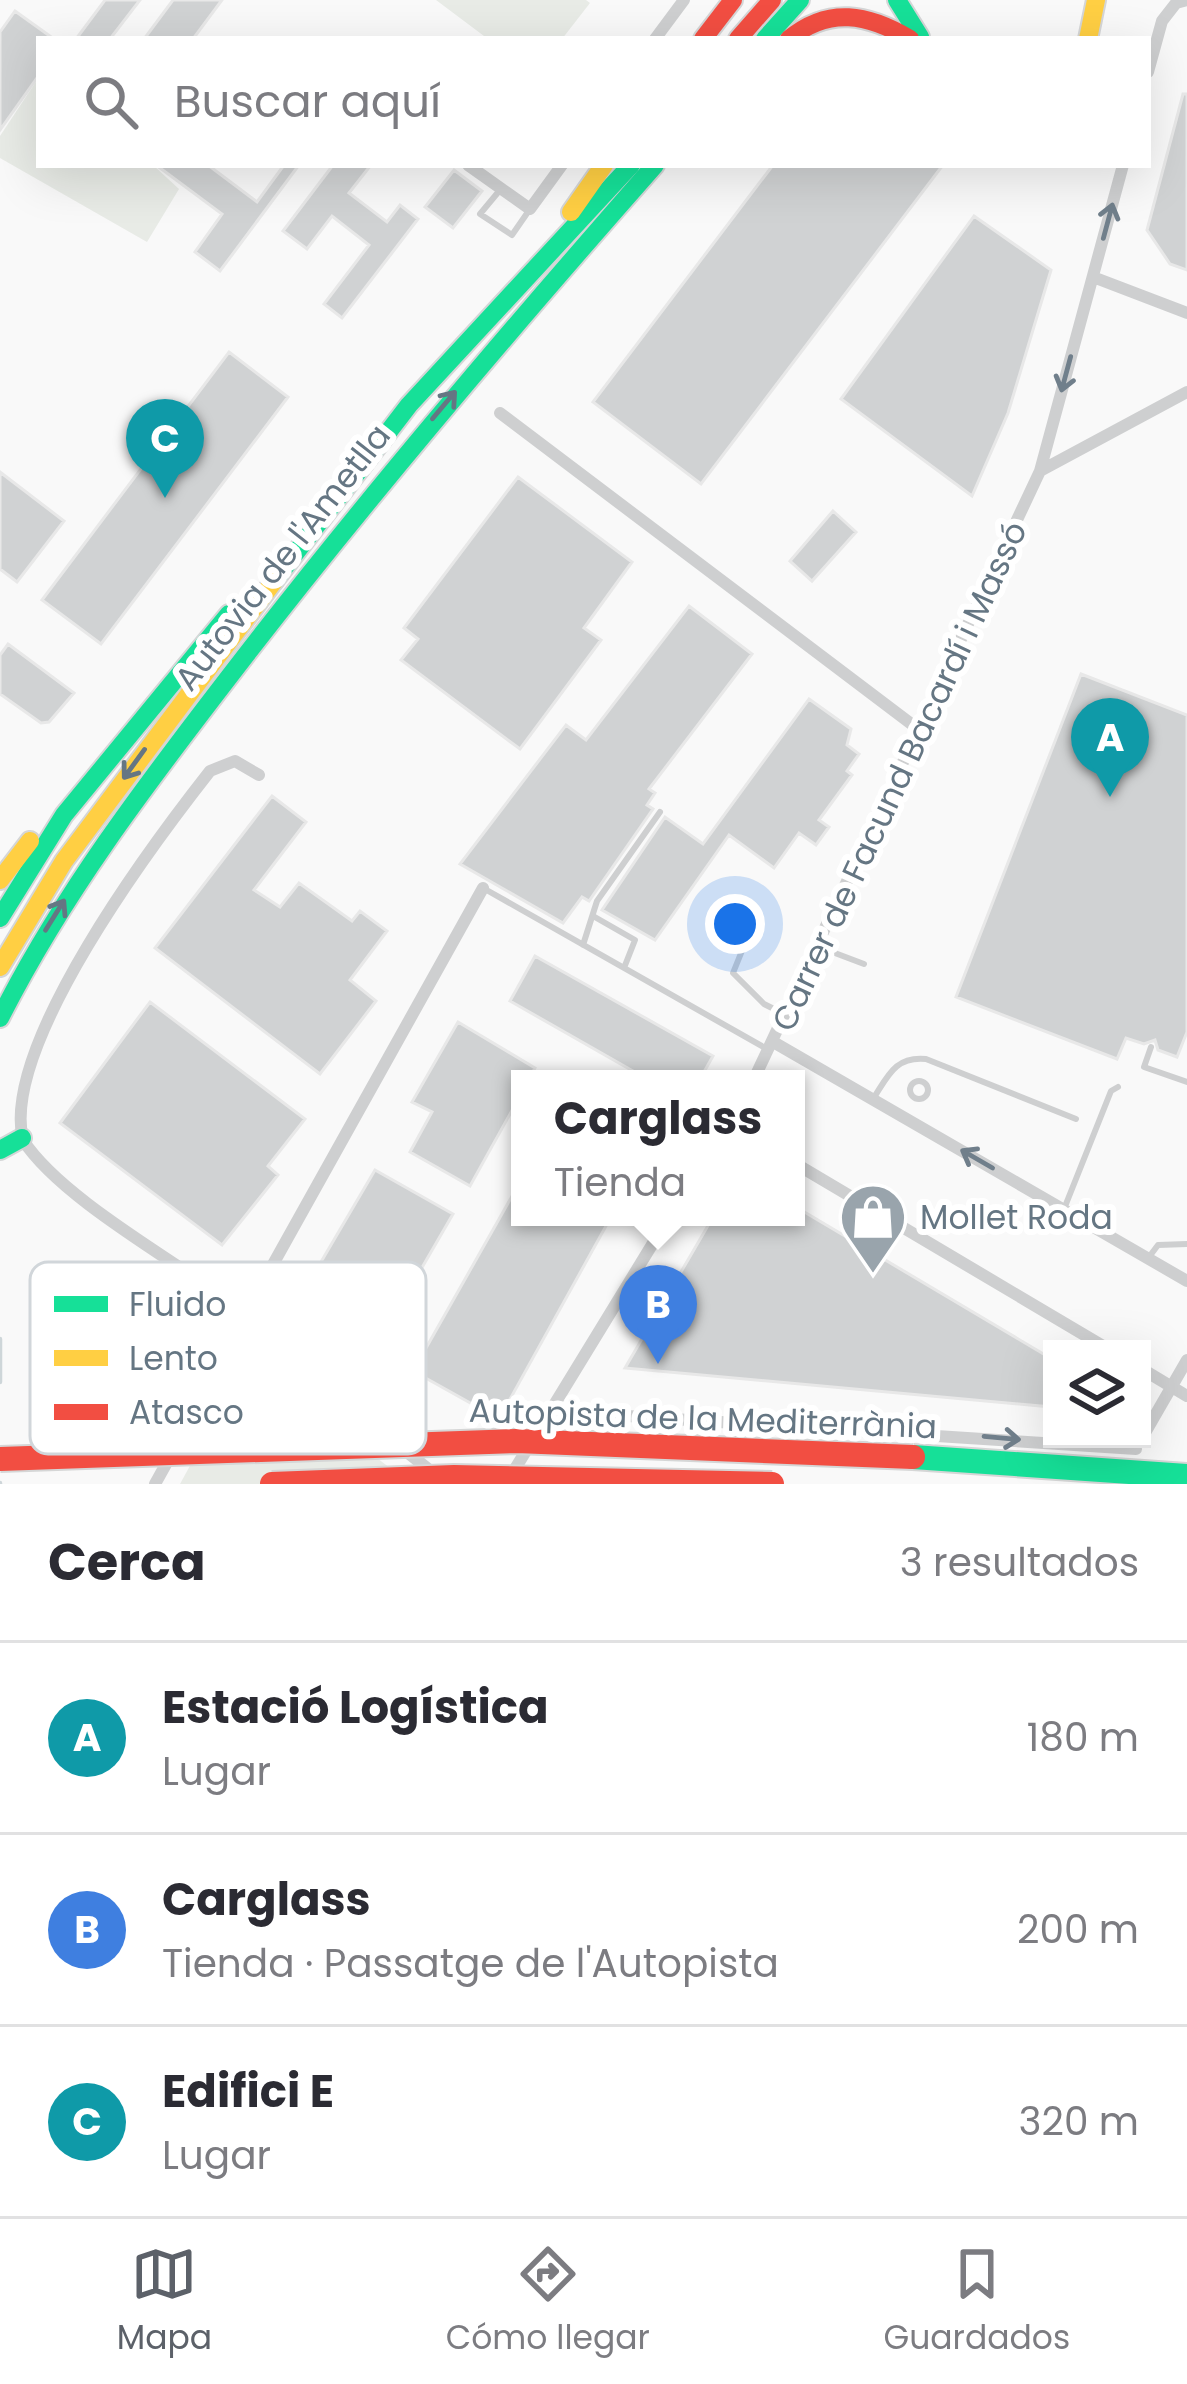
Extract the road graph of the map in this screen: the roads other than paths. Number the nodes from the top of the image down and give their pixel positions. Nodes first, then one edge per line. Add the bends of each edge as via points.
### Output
1 (684, 0) edge
2 (733, 0) edge
3 (772, 0) edge
4 (800, 0) edge
5 (897, 0) edge
6 (1096, 0) edge
7 (1187, 1) edge
8 (657, 36) edge
9 (705, 36) edge
10 (742, 36) edge
11 (769, 36) edge
12 (794, 36) edge
13 (905, 36) edge
14 (919, 36) edge
15 (1089, 36) edge
16 (1151, 61) edge
17 (472, 168) edge
18 (560, 168) edge
19 (602, 168) edge
20 (629, 168) edge
21 (652, 168) edge
22 (670, 168) edge
23 (1122, 168) edge
24 (500, 190) junction
25 (530, 209) junction
26 (547, 271) junction
27 (1093, 277) junction
28 (1187, 313) edge
29 (1187, 392) edge
30 (410, 405) junction
31 (500, 413) dead end
32 (1040, 471) junction
33 (918, 729) junction
34 (95, 776) junction
35 (259, 776) dead end
36 (660, 812) dead end
37 (0, 880) edge
38 (483, 888) joint
39 (593, 916) junction
40 (756, 916) dead end
41 (0, 919) edge
42 (583, 945) junction
43 (818, 947) junction
44 (864, 964) dead end
45 (0, 967) edge
46 (624, 968) junction
47 (787, 1016) junction
48 (0, 1018) edge
49 (772, 1047) junction
50 (1151, 1047) dead end
51 (759, 1070) edge
52 (1187, 1082) edge
53 (1118, 1088) dead end
54 (873, 1100) junction
55 (1076, 1119) dead end
56 (11, 1144) edge
57 (805, 1169) edge
58 (1064, 1210) junction
59 (663, 1226) edge
60 (1187, 1244) edge
61 (1148, 1258) junction
62 (175, 1262) edge
63 (274, 1262) edge
64 (1187, 1281) edge
65 (1093, 1340) edge
66 (1187, 1360) edge
67 (1151, 1374) edge
68 (1172, 1387) junction
69 (1187, 1396) edge
70 (550, 1411) junction
71 (1151, 1423) edge
72 (1043, 1437) edge
73 (426, 1446) edge
74 (1136, 1448) edge
75 (165, 1454) edge
76 (171, 1454) edge
77 (410, 1454) edge
78 (0, 1459) edge
79 (1187, 1476) edge
80 (154, 1484) edge
81 (272, 1484) edge
82 (448, 1484) edge
83 (505, 1484) edge
84 (772, 1484) edge
85 (1115, 1484) edge

1 - 8 street
2 - 9 highway
3 - 10 highway
4 - 11 highway
5 - 14 highway
6 - 15 highway
7 - 16 street via 1162,21
12 - 13 highway via 846,14
17 - 24 street
18 - 25 street
19 - 26 highway
20 - 26 highway, Autovia de l'Ametlla
21 - 26 highway, Autovia de l'Ametlla
22 - 26 highway
27 -> 23 street, Carrer de Facund Bacardí i Massó
24 - 25 street
24 - 25 lane via 480,214 512,235
26 - 30 highway, Autovia de l'Ametlla
48 -> 26 highway, Autovia de l'Ametlla via 49,925 150,781
27 - 28 street
27 -> 32 street, Carrer de Facund Bacardí i Massó
29 - 32 street
30 - 34 highway via 367,446
30 -> 45 highway, Autovia de l'Ametlla via 115,790
31 - 33 street
32 - 33 street, Carrer de Facund Bacardí i Massó
33 - 43 street, Carrer de Facund Bacardí i Massó
34 - 37 highway via 51,815
34 - 41 highway
35 - 56 street via 235,760 210,771 80,937 18,1054
36 - 39 lane
38 - 42 lane
38 - 63 street
39 - 42 lane
39 - 46 lane via 635,940
40 - 47 lane via 733,973
42 - 46 lane
43 - 44 lane
43 - 47 street, Carrer de Facund Bacardí i Massó
46 - 49 lane
47 - 49 street, Carrer de Facund Bacardí i Massó
49 - 51 street, Carrer de Facund Bacardí i Massó
49 - 54 street
50 - 52 lane via 1144,1067
53 - 58 lane
54 - 55 lane via 894,1066 926,1059
58 -> 54 street
56 - 62 street
57 - 65 street
58 - 61 street
59 - 70 street
60 - 61 lane via 1158,1245
61 - 64 street
66 - 68 street
67 - 68 street
68 - 69 street
68 - 71 street
70 -> 72 street
70 - 83 street
73 - 79 highway, Autopista de la Mediterrània, bridge via 560,1442 832,1452
74 - 85 street
75 - 78 highway, Autopista de la Mediterrània, bridge
76 - 80 street
77 - 82 street
81 - 84 highway, Autopista de la Mediterrània, bridge via 454,1477

